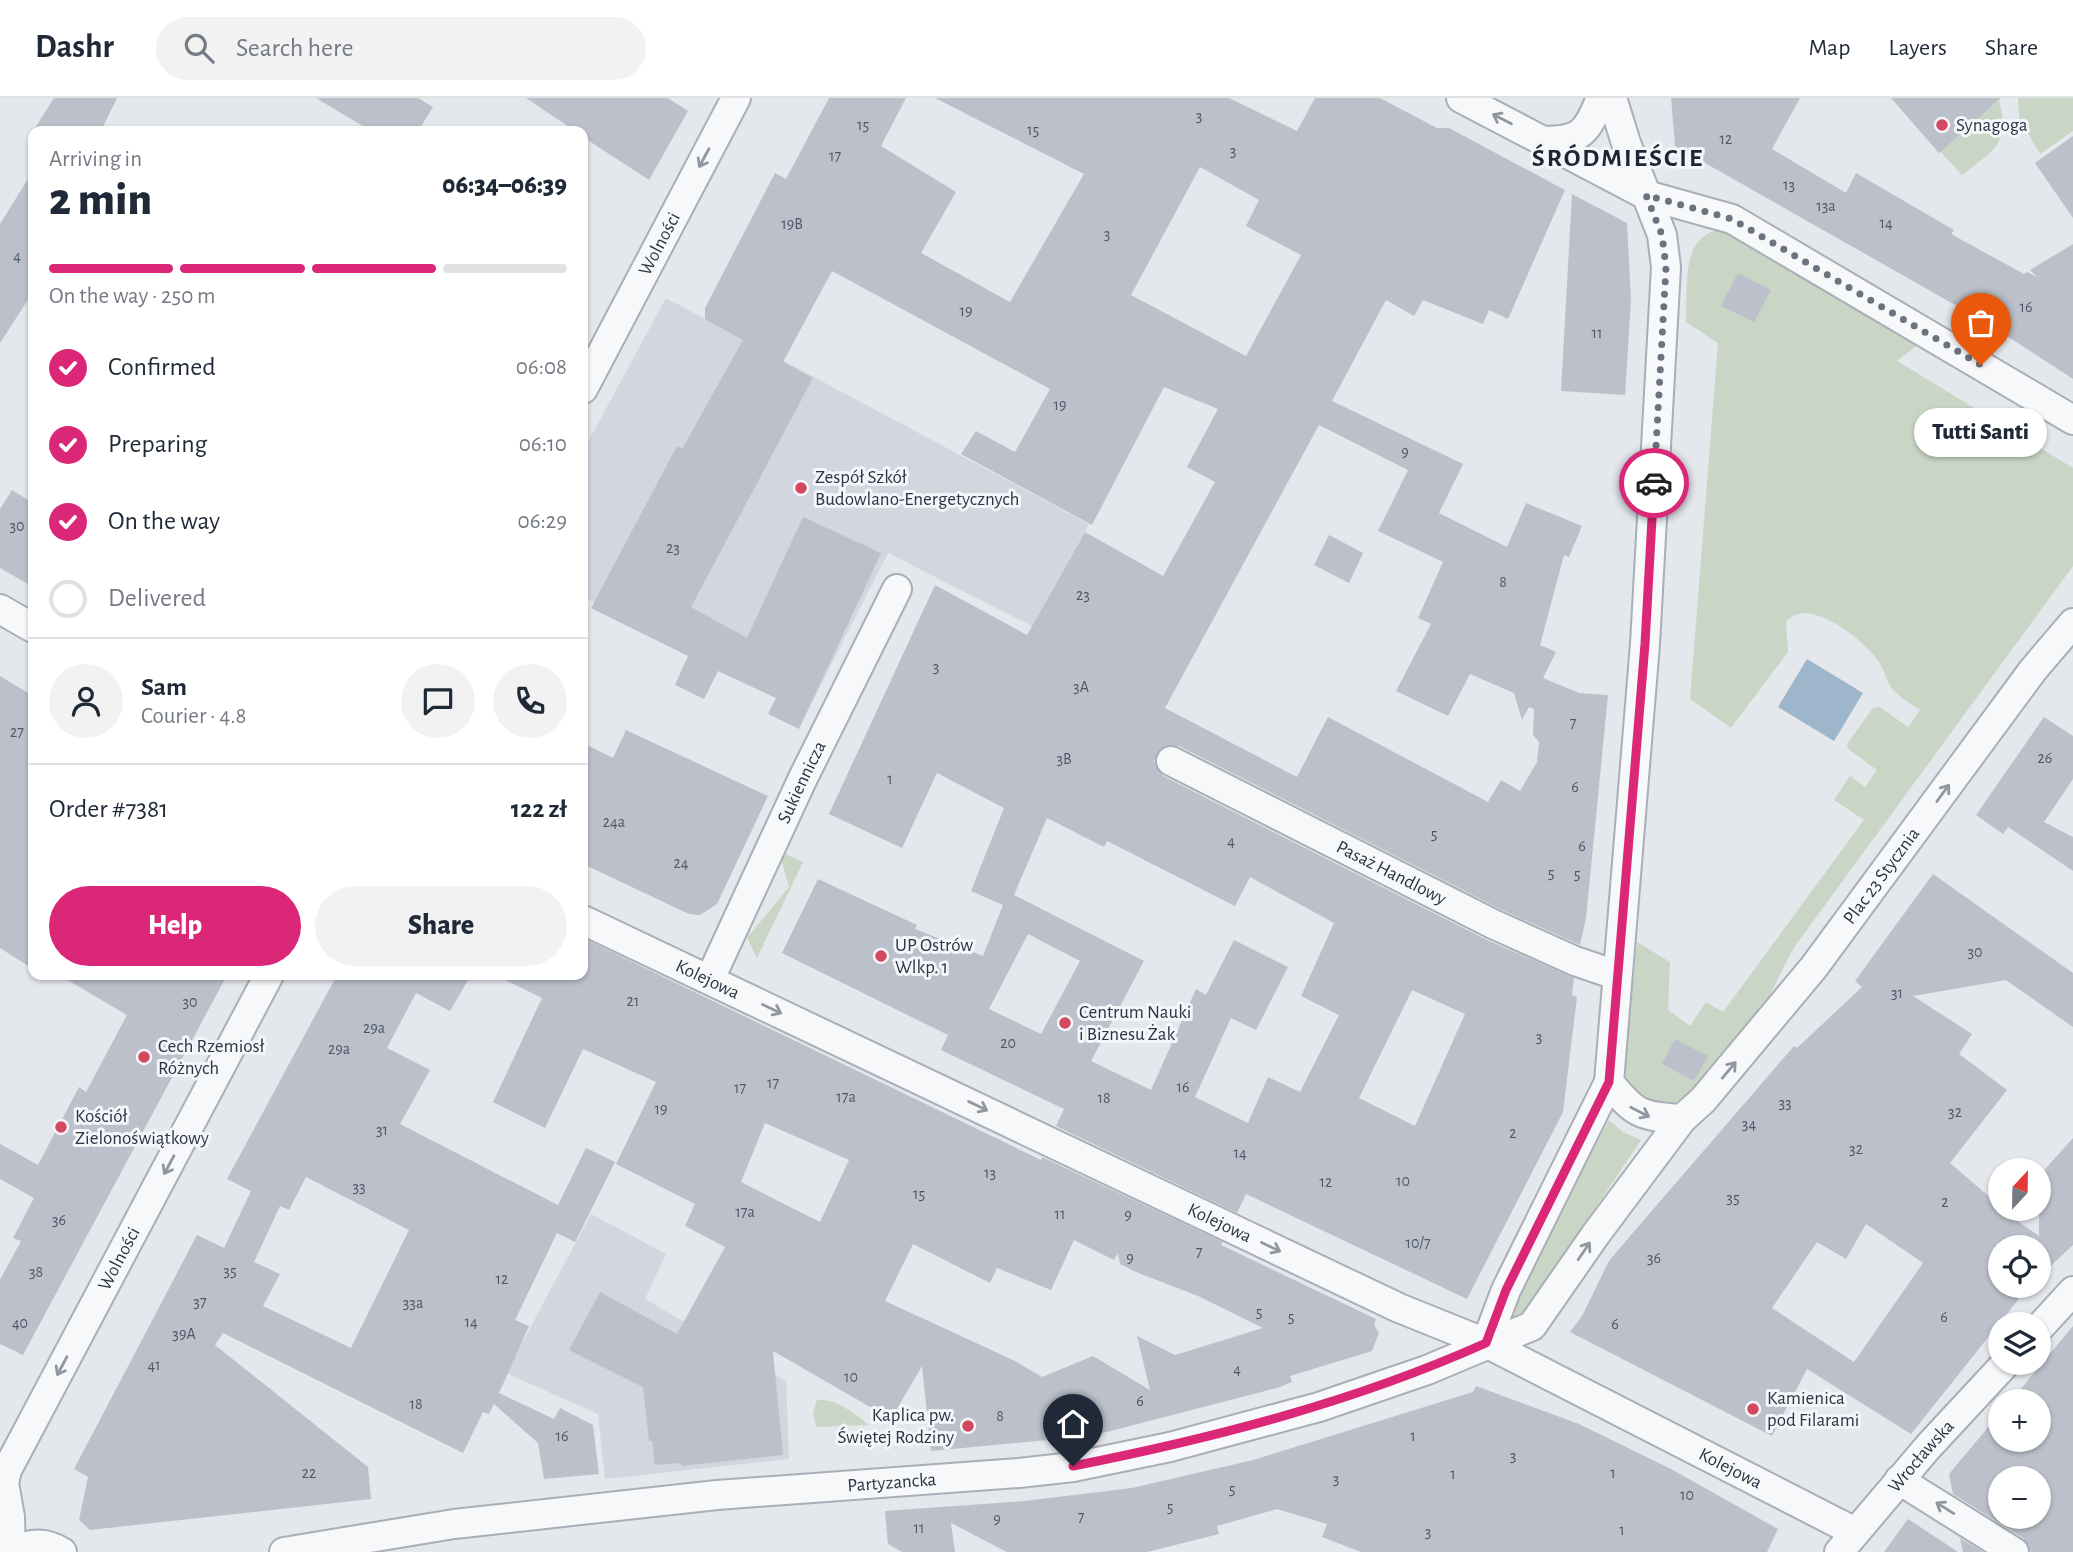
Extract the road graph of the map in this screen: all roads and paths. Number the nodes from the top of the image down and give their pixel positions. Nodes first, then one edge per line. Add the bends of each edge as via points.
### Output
1 (736, 98) edge
2 (1461, 98) edge
3 (1601, 98) edge
4 (1612, 98) edge
5 (1544, 141) junction
6 (1646, 195) junction
7 (588, 379) edge
8 (2073, 420) edge
9 (898, 589) dead end
10 (0, 609) edge
11 (2073, 623) edge
12 (28, 625) edge
13 (1171, 761) dead end
14 (588, 922) edge
15 (1616, 975) junction
16 (710, 979) junction
17 (266, 980) edge
18 (1609, 1082) junction
19 (1682, 1119) junction
20 (2073, 1291) edge
21 (2051, 1315) edge
22 (1486, 1343) junction
23 (1995, 1375) edge
24 (1899, 1480) junction
25 (1847, 1542) edge
26 (12, 1552) edge
27 (62, 1552) edge
28 (284, 1552) edge
29 (2014, 1552) edge

1 -> 7 street, Wolności
5 -> 2 street
3 - 5 street via 1581,134 1565,141
4 - 6 street
5 - 6 street
6 - 8 street via 1732,219
6 - 15 street via 1662,235 1666,267 1645,644
9 - 16 street, Sukiennicza via 802,780
10 - 12 street
19 -> 11 street, Plac 23 Stycznia via 1814,967 2033,670
13 - 15 street, Pasaż Handlowy via 1493,924
14 - 16 street, Kolejowa
15 - 18 street
16 -> 22 street, Kolejowa via 1399,1308
17 -> 26 street, Wolności via 7,1470 4,1483
18 -> 19 street via 1627,1105 1647,1117
18 - 22 street via 1506,1290
22 -> 19 street, Plac 23 Stycznia via 1532,1326
20 - 21 street
22 - 25 street, Kolejowa
22 - 28 street, Partyzancka via 1427,1370 1319,1407 1170,1447 1073,1466 1019,1474 717,1495 454,1524
23 - 24 street, Wrocławska
24 - 25 street, Wrocławska
29 -> 24 street
26 - 27 street via 36,1544

